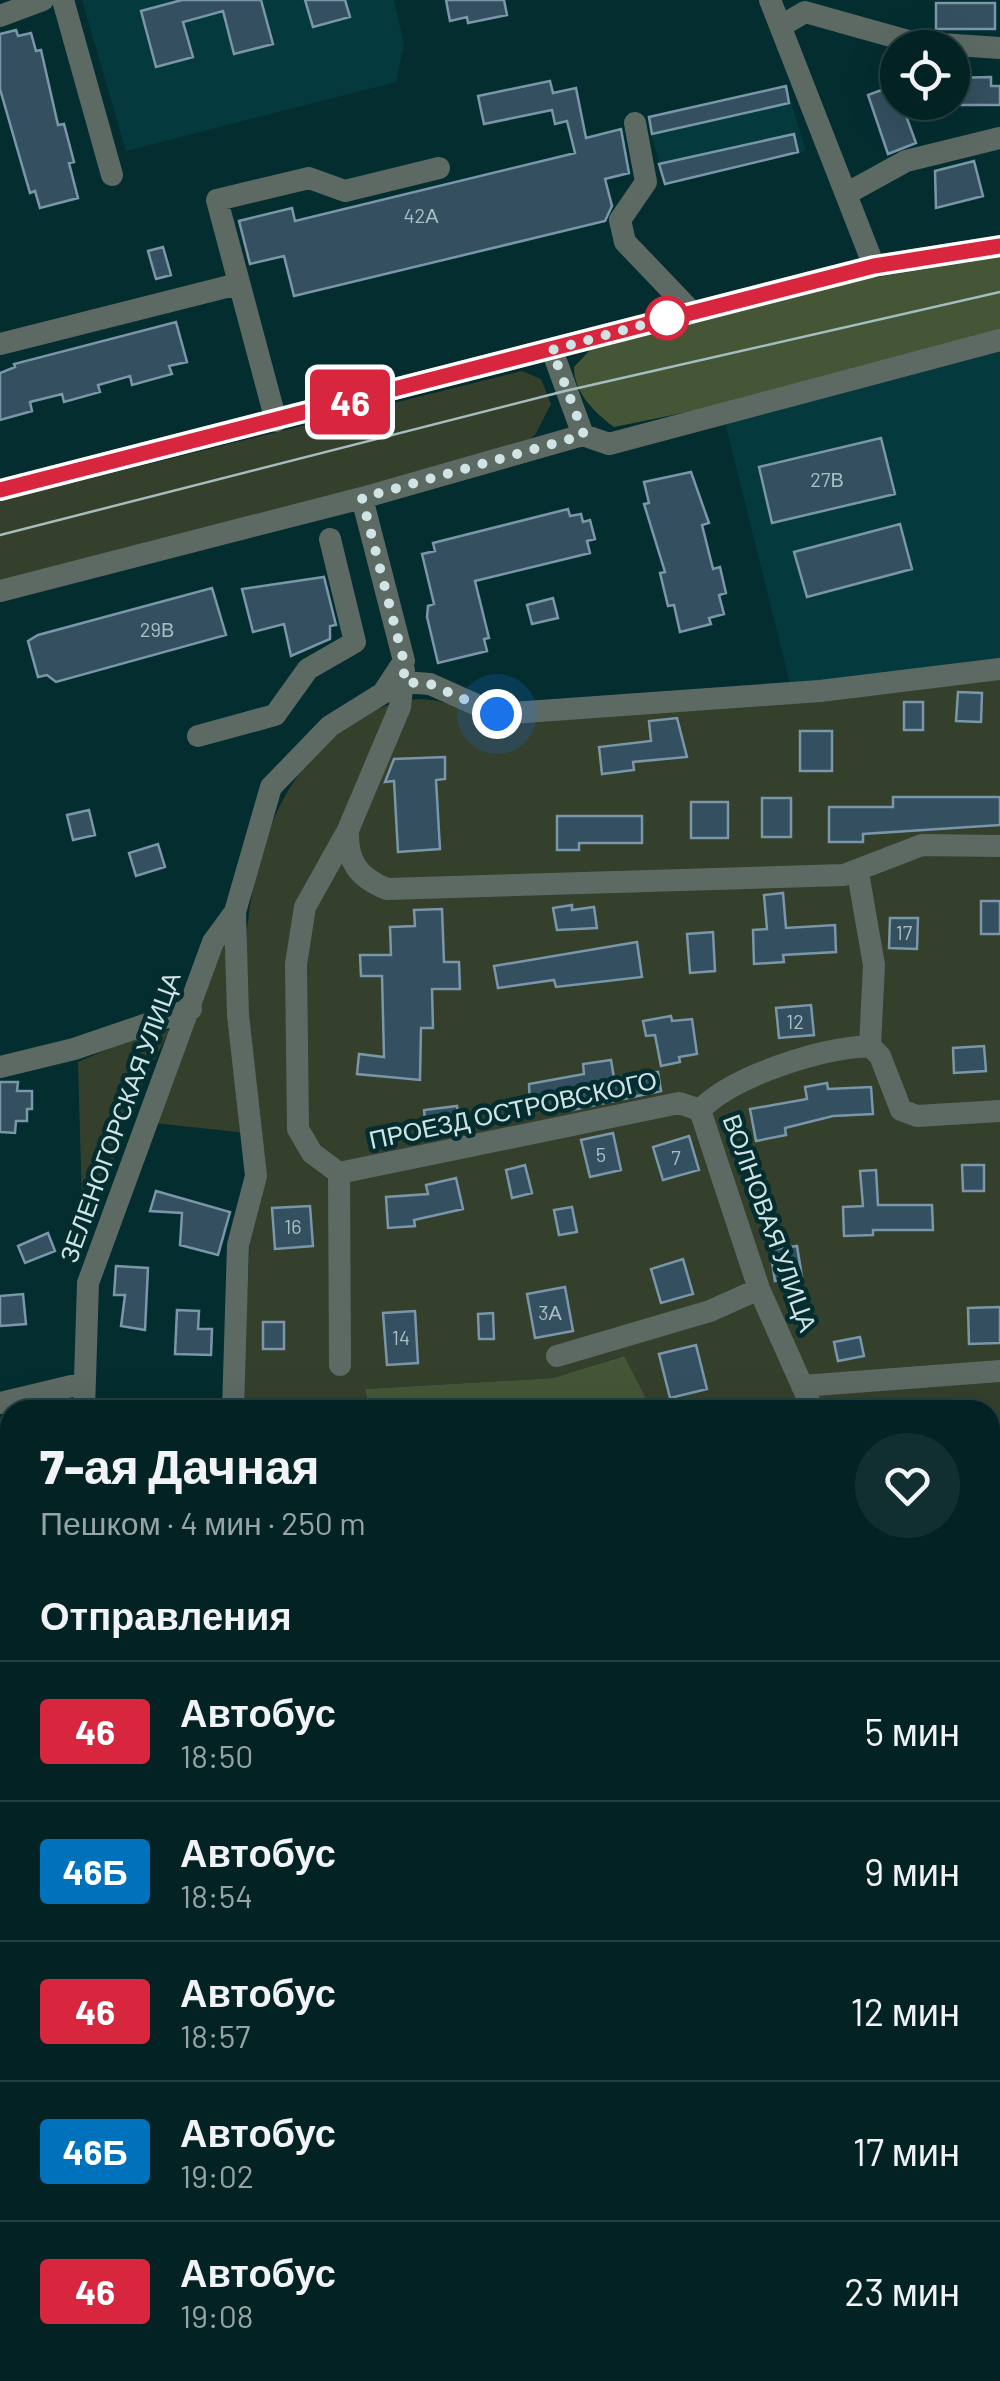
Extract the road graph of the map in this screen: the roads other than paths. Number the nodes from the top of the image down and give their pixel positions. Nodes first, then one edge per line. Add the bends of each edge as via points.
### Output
1 (42, 0) edge
2 (63, 0) edge
3 (770, 0) edge
4 (0, 16) edge
5 (781, 26) junction
6 (1000, 48) edge
7 (634, 123) dead end
8 (1000, 138) edge
9 (439, 168) dead end
10 (112, 175) dead end
11 (846, 194) junction
12 (1000, 246) edge
13 (874, 266) junction
14 (238, 284) junction
15 (691, 311) junction
16 (1000, 340) edge
17 (0, 344) edge
18 (552, 350) junction
19 (276, 421) junction
20 (584, 435) junction
21 (0, 490) edge
22 (362, 498) junction
23 (330, 538) dead end
24 (0, 591) edge
25 (1000, 669) edge
26 (404, 672) junction
27 (198, 736) dead end
28 (348, 830) junction
29 (1000, 846) edge
30 (858, 872) junction
31 (235, 912) junction
32 (192, 1009) junction
33 (870, 1046) junction
34 (0, 1066) edge
35 (700, 1110) junction
36 (1000, 1111) edge
37 (339, 1174) junction
38 (758, 1290) junction
39 (556, 1356) dead end
40 (340, 1365) dead end
41 (1000, 1372) edge
42 (84, 1382) junction
43 (802, 1386) junction
44 (12, 1400) edge
45 (84, 1400) edge
46 (232, 1400) edge
47 (808, 1400) edge

1 - 4 street
2 - 10 street
3 - 5 street
5 - 6 street via 805,12 912,42
5 - 11 street
7 - 15 street via 646,182 620,220 625,242
8 - 11 street via 906,161
9 - 14 street via 344,191 309,178 217,200
11 - 13 street
12 - 13 street
13 - 15 street
14 - 17 street
14 - 19 street
15 - 18 street
16 - 20 street via 609,444
18 - 19 street
18 - 20 street
19 - 21 street
20 - 22 street
22 - 24 street
22 - 26 street
23 - 27 street via 356,642 308,669 276,715
25 - 26 street via 820,691 497,714
26 - 28 street via 400,708
26 - 31 street via 330,726 271,787
28 - 30 street via 347,853 356,870 387,889
28 - 37 street via 305,907 296,964 298,1128 312,1153
29 - 30 street via 922,845
30 - 33 street via 874,965
31 - 32 street, ЗЕЛЕНОГОРСКАЯ УЛИЦА via 214,942
31 - 46 street via 238,1015 256,1176 238,1245
32 - 34 street
32 - 42 street, ЗЕЛЕНОГОРСКАЯ УЛИЦА via 88,1284
33 - 35 street via 771,1070 714,1095
33 - 36 street via 901,1110 917,1116
35 - 37 street, ПРОЕЗД ОСТРОВСКОГО via 679,1104
35 - 38 street, ВОЛНОВАЯ УЛИЦА
37 - 40 street
38 - 39 street
38 - 43 street, ВОЛНОВАЯ УЛИЦА
41 - 43 street
42 - 44 street
42 - 45 street, ЗЕЛЕНОГОРСКАЯ УЛИЦА
43 - 47 street, ВОЛНОВАЯ УЛИЦА

